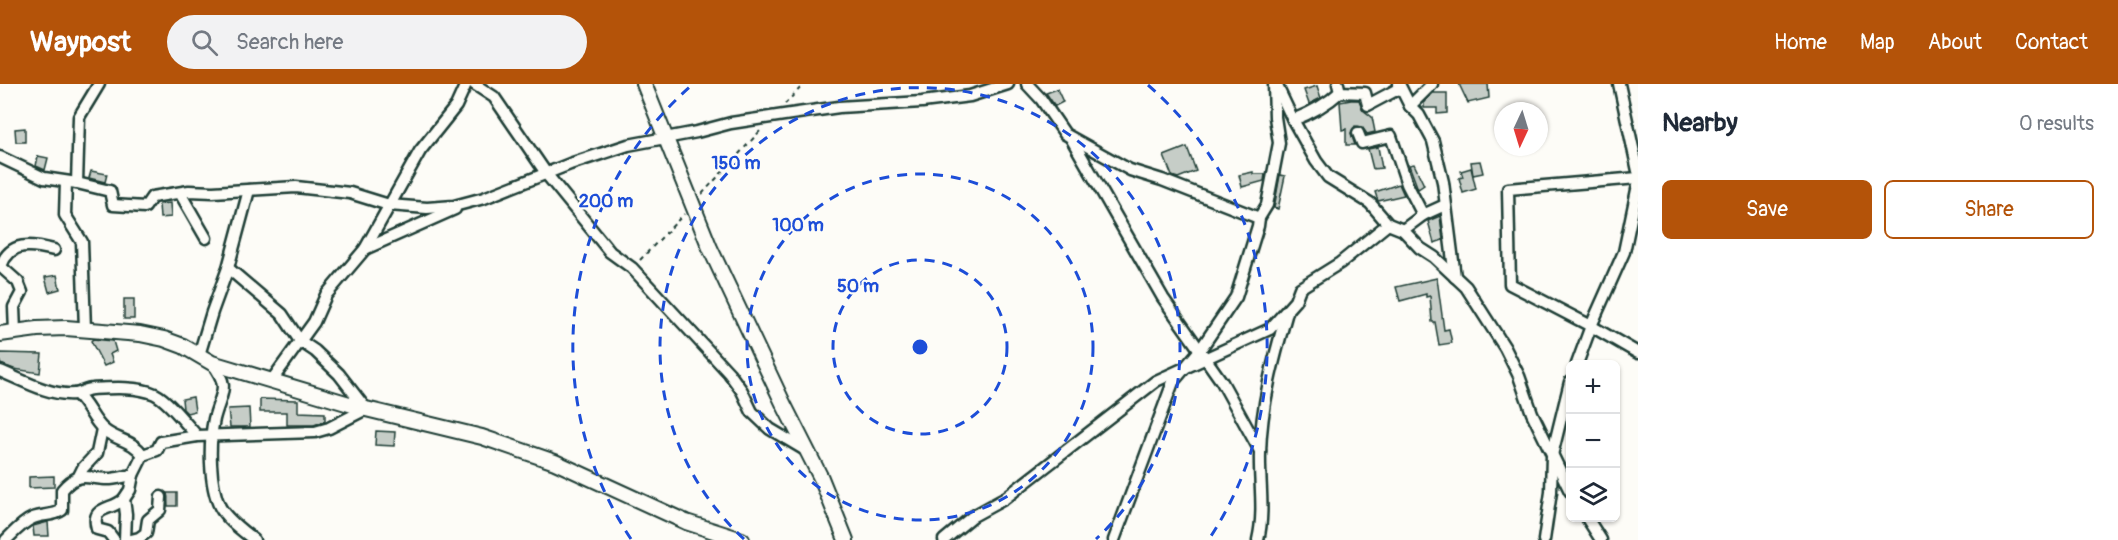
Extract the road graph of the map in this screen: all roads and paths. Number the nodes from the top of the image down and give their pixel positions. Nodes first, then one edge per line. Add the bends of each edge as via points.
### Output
1 (99, 84) edge
2 (466, 84) edge
3 (474, 84) edge
4 (644, 84) edge
5 (804, 84) edge
6 (1008, 84) edge
7 (1027, 84) edge
8 (1275, 84) edge
9 (1432, 84) edge
10 (1619, 84) edge
11 (1400, 86) edge
12 (1339, 88) edge
13 (1410, 106) junction
14 (773, 116) junction
15 (1293, 120) junction
16 (1358, 133) dead end
17 (666, 138) junction
18 (1071, 138) junction
19 (0, 157) edge
20 (1638, 171) edge
21 (546, 174) junction
22 (1638, 178) edge
23 (66, 182) junction
24 (78, 183) junction
25 (1638, 185) edge
26 (249, 190) junction
27 (180, 193) junction
28 (477, 200) junction
29 (389, 205) junction
30 (692, 205) junction
31 (1445, 205) junction
32 (1423, 215) junction
33 (1259, 218) junction
34 (1388, 224) junction
35 (1403, 230) junction
36 (207, 238) dead end
37 (365, 249) junction
38 (54, 250) dead end
39 (1, 266) edge
40 (228, 268) junction
41 (632, 268) junction
42 (1455, 277) junction
43 (1288, 309) junction
44 (1591, 326) junction
45 (85, 329) junction
46 (15, 332) junction
47 (0, 334) edge
48 (300, 340) junction
49 (1638, 353) edge
50 (199, 355) junction
51 (1203, 355) junction
52 (1578, 360) edge
53 (212, 363) junction
54 (1184, 369) junction
55 (0, 371) edge
56 (272, 380) junction
57 (76, 394) junction
58 (1566, 398) edge
59 (366, 409) junction
60 (102, 429) junction
61 (212, 435) junction
62 (197, 436) junction
63 (807, 451) junction
64 (1260, 451) junction
65 (143, 455) junction
66 (1552, 455) junction
67 (133, 476) junction
68 (78, 478) junction
69 (1566, 483) edge
70 (161, 497) dead end
71 (124, 499) junction
72 (1590, 522) edge
73 (16, 534) edge
74 (6, 540) edge
75 (114, 540) edge
76 (125, 540) edge
77 (131, 540) edge
78 (254, 540) edge
79 (742, 540) edge
80 (846, 540) edge
81 (944, 540) edge
82 (1114, 540) edge
83 (1258, 540) edge
84 (1545, 540) edge
85 (1601, 540) edge

1 - 24 street via 80,117
2 - 29 street via 456,106 420,151
3 - 21 street via 494,97
4 - 17 street
5 - 14 path
6 - 14 street via 970,96
7 - 18 street
8 - 15 street
8 - 33 street via 1279,143 1267,205
9 - 13 street
10 - 20 street
11 - 12 street via 1368,105 1365,93
11 - 13 street
12 - 15 street via 1328,103
13 - 31 street via 1433,141
14 - 17 street
14 - 30 path
15 - 34 street via 1328,177 1370,203
16 - 32 street via 1362,143 1391,136 1407,184
17 - 21 street via 628,145
17 - 30 street
18 - 33 street via 1130,170
18 - 51 street via 1163,298
19 - 23 street via 44,178
21 - 28 street
21 - 41 street via 610,252
22 - 44 street via 1508,189 1510,284
23 - 24 street
23 - 45 street via 65,215 82,242
24 - 27 street via 111,191 113,205 145,207 152,197
25 - 44 street via 1624,252
26 - 27 street
26 - 29 street via 296,186 350,193
26 - 40 street
27 - 36 street
28 - 29 street via 427,208
28 - 37 street
29 - 37 street
30 - 41 path
30 - 63 street
31 - 32 street
31 - 42 street
32 - 35 street
33 - 51 street via 1236,297
34 - 35 street
34 - 43 street via 1340,263 1300,288
35 - 42 street
37 - 48 street via 326,295 314,322
38 - 39 street via 33,244 12,249
39 - 46 street via 18,282 22,292 14,307
40 - 48 street via 282,314
40 - 50 street
41 - 63 street via 729,373 752,412 770,429
42 - 66 street via 1466,287 1505,348
43 - 51 street via 1270,329
43 - 64 street via 1268,381
44 - 49 street
44 - 52 street
45 - 46 street
45 - 50 street via 140,334 183,346
46 - 47 street
48 - 56 street
48 - 59 street via 339,374
50 - 53 street
51 - 54 street
51 - 64 street via 1222,381
53 - 56 street
53 - 61 street via 222,376 223,386
54 - 81 street via 1156,381 1004,499 973,516
54 - 82 street via 1173,382
55 - 57 street via 48,390
56 - 59 street
57 - 60 street
57 - 62 street via 89,389 134,387 154,393
58 - 66 street
59 - 61 street via 315,432
59 - 79 street via 482,437 555,462 686,522
60 - 65 street via 137,446
60 - 68 street via 97,453
61 - 62 street
61 - 78 street via 213,488 221,509
62 - 65 street via 161,442 157,450
63 - 80 street
64 - 83 street via 1262,525
65 - 67 street
66 - 69 street
66 - 84 street
67 - 68 street via 108,480
67 - 71 street
68 - 73 street via 62,490 59,513 32,518
70 - 77 street via 160,510 148,520 146,532
71 - 75 street via 98,513 94,520 97,529 108,532
71 - 76 street
72 - 85 street
73 - 74 street

